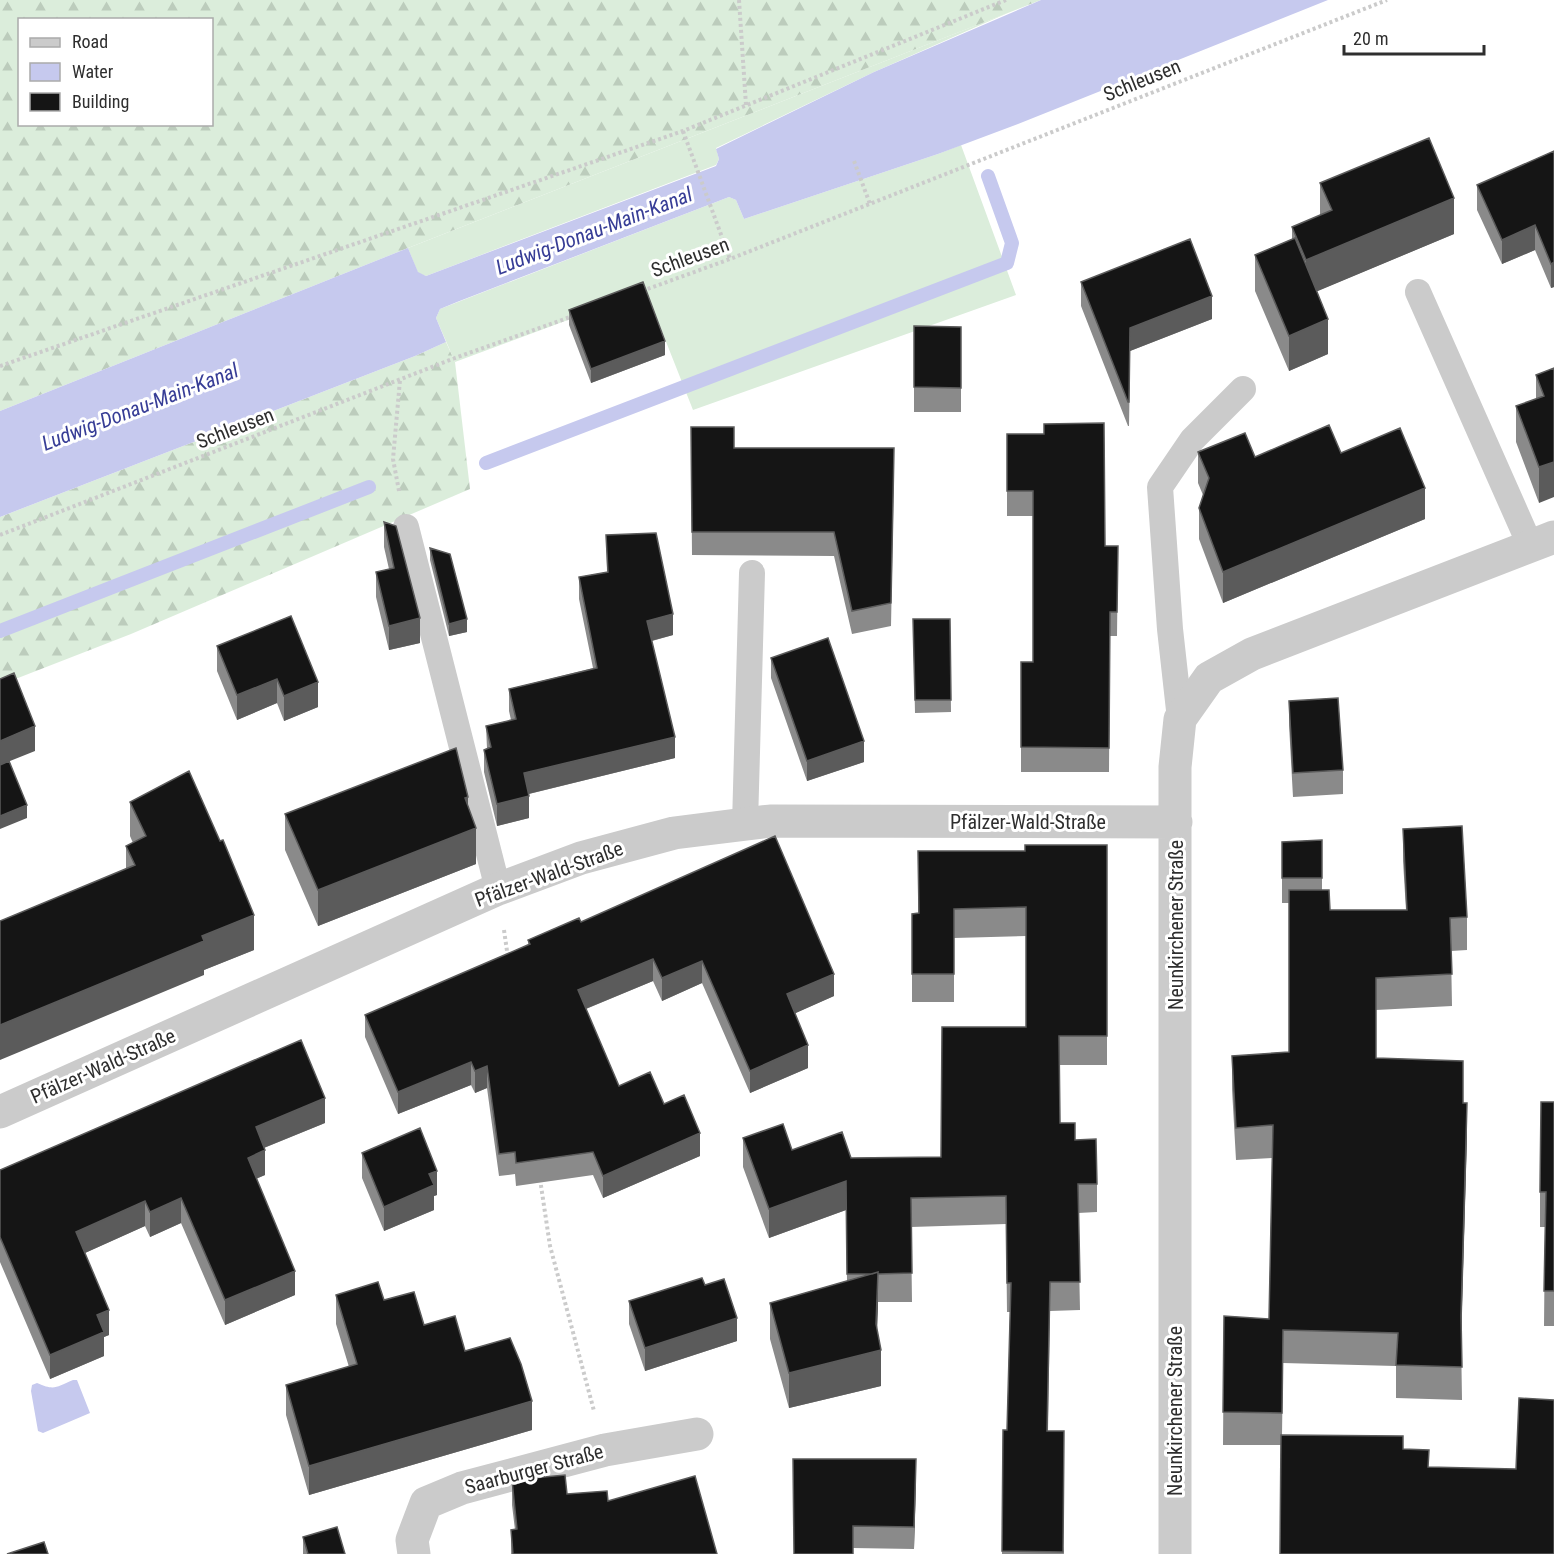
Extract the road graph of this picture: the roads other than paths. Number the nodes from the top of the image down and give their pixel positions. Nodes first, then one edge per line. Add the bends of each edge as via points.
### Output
1 (1418, 292) dead end
2 (1244, 389) dead end
3 (406, 527) road end
4 (1542, 541) edge
5 (752, 573) dead end
6 (1180, 719) junction
7 (1176, 822) junction
8 (745, 825) junction
9 (498, 889) junction
10 (0, 1112) edge
11 (697, 1434) dead end
12 (414, 1554) edge
13 (1175, 1554) edge

1 - 4 lane
2 - 6 lane via 1192,440 1161,487
3 - 9 lane
4 - 6 street, Neunkirchener Straße via 1252,654 1209,678
5 - 8 lane
6 - 7 street, Neunkirchener Straße via 1175,766
7 - 8 street, Pfälzer-Wald-Straße via 770,821
7 - 13 street, Neunkirchener Straße
8 - 9 street, Pfälzer-Wald-Straße via 674,833 581,858
9 - 10 street, Pfälzer-Wald-Straße
11 - 12 street, Saarburger Straße via 604,1450 462,1488 426,1503 412,1540

